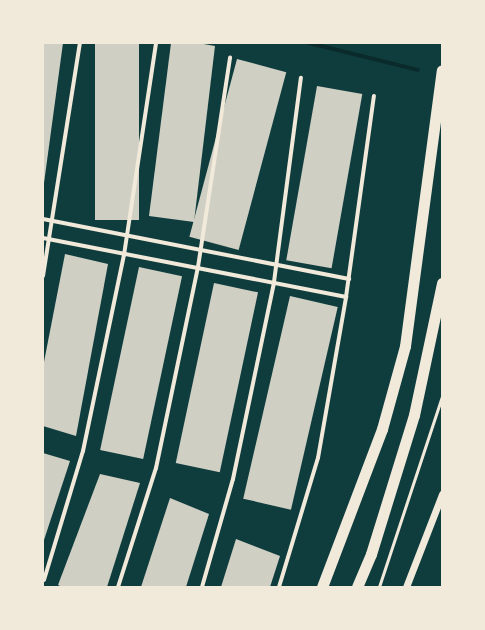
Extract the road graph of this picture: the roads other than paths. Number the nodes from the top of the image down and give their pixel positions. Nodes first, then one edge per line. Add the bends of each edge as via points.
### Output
1 (80, 43) edge
2 (156, 43) edge
3 (230, 57) dead end
4 (442, 70) edge
5 (301, 78) dead end
6 (374, 96) dead end
7 (43, 219) edge
8 (53, 221) junction
9 (126, 236) junction
10 (43, 238) edge
11 (50, 240) junction
12 (200, 248) junction
13 (124, 255) junction
14 (276, 265) junction
15 (198, 267) junction
16 (43, 276) edge
17 (349, 279) junction
18 (274, 282) junction
19 (442, 283) edge
20 (346, 297) junction
21 (442, 494) edge
22 (44, 580) dead end
23 (118, 587) edge
24 (202, 587) edge
25 (279, 587) edge
26 (322, 587) edge
27 (357, 587) edge
28 (406, 587) edge

1 - 8 street
2 - 9 street
3 - 12 street
4 - 26 highway via 405,346 382,429
5 - 14 street
6 - 17 street
7 - 8 street
8 - 9 street
8 - 11 street
9 - 12 street
9 - 13 street
10 - 11 street
11 - 13 street
11 - 16 street
12 - 14 street
12 - 15 street
13 - 15 street
13 - 22 street via 83,451
14 - 17 street
14 - 18 street
15 - 18 street
15 - 23 street via 156,468
17 - 20 street
18 - 20 street
18 - 24 street via 233,479
19 - 27 highway via 414,415 371,554
20 - 25 street via 318,458
21 - 28 street

